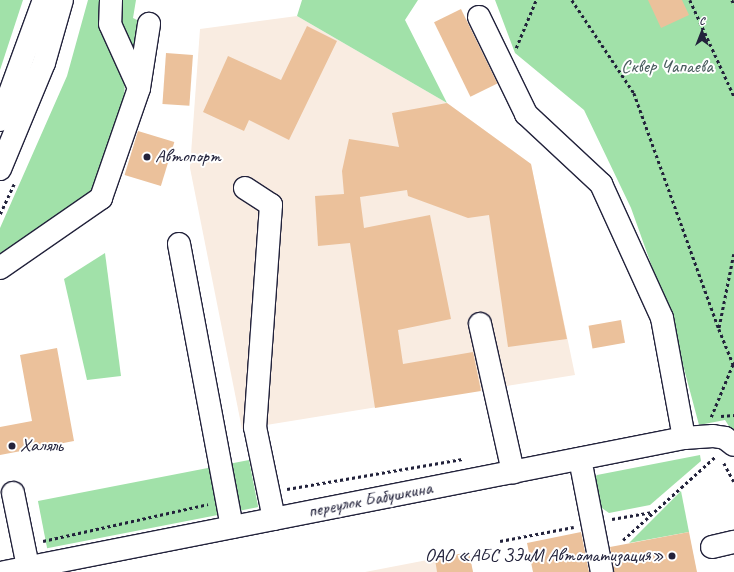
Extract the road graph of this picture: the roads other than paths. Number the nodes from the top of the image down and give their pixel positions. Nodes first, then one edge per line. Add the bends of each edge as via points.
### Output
1 (44, 0) edge
2 (62, 0) edge
3 (111, 0) edge
4 (478, 17) dead end
5 (149, 24) dead end
6 (140, 88) junction
7 (0, 120) edge
8 (0, 169) edge
9 (245, 188) dead end
10 (179, 244) dead end
11 (0, 268) edge
12 (480, 324) dead end
13 (684, 438) junction
14 (734, 445) edge
15 (580, 459) junction
16 (513, 472) junction
17 (13, 493) dead end
18 (274, 519) junction
19 (232, 527) junction
20 (734, 542) edge
21 (712, 547) dead end
22 (28, 567) junction
23 (5, 572) edge
24 (602, 572) edge

1 - 7 main road
2 - 8 main road via 44,63
3 - 6 main road via 110,24
4 - 13 main road via 526,114 601,184 662,318
5 - 6 main road
6 - 11 main road via 101,198
9 - 18 main road via 271,205 255,427
10 - 19 main road
12 - 16 main road
13 - 14 main road, переулок Бабушкина via 713,436 725,438
13 - 15 main road, переулок Бабушкина
15 - 16 main road, переулок Бабушкина
15 - 24 main road
16 - 18 main road, переулок Бабушкина
17 - 22 main road
18 - 19 main road, переулок Бабушкина
19 - 22 main road, переулок Бабушкина
20 - 21 main road
22 - 23 main road, переулок Бабушкина

